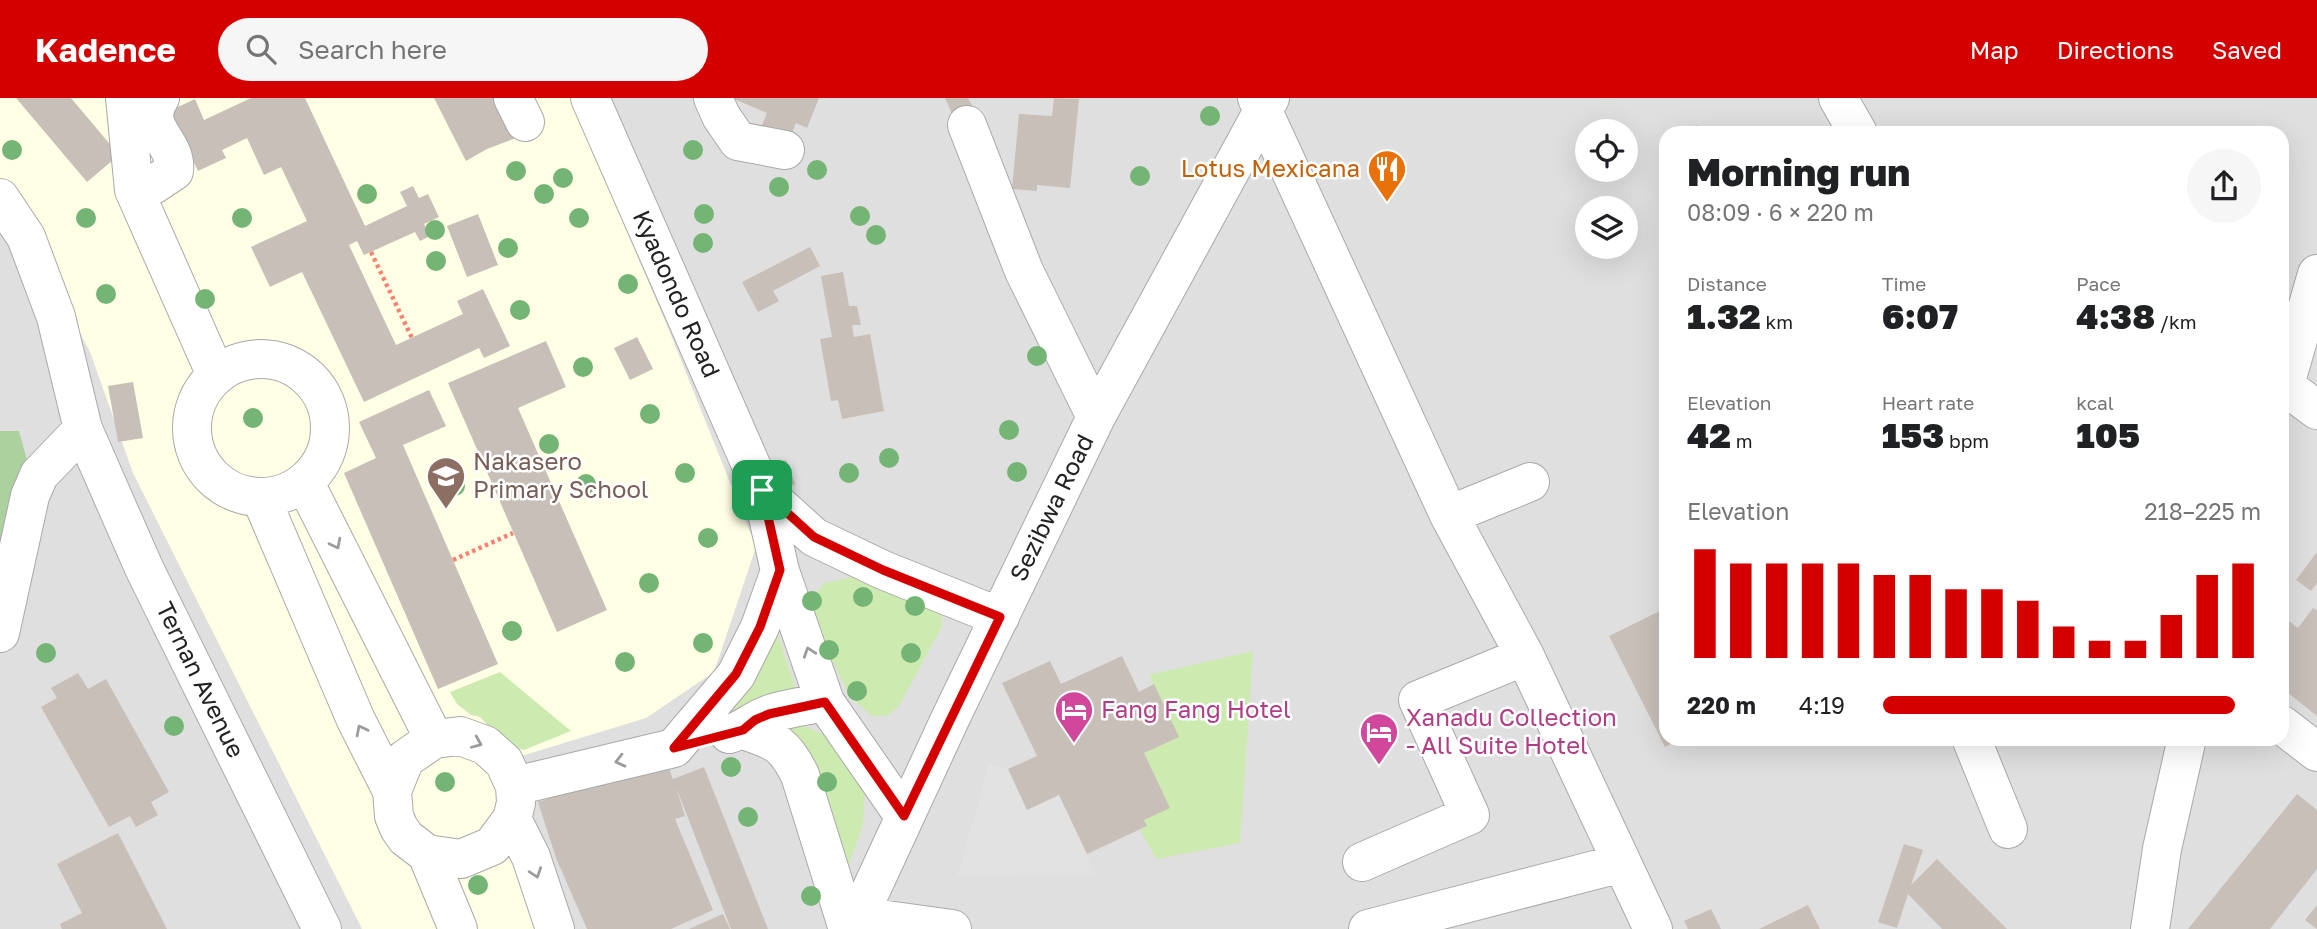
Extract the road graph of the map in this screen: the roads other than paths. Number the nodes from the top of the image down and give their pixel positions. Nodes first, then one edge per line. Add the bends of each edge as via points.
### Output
1 (125, 98) edge
2 (160, 98) edge
3 (713, 98) edge
4 (1838, 98) edge
5 (591, 99) edge
6 (1264, 103) edge
7 (967, 125) dead end
8 (1854, 126) edge
9 (785, 150) dead end
10 (134, 190) junction
11 (0, 198) edge
12 (2317, 274) edge
13 (2289, 370) edge
14 (216, 375) junction
15 (2289, 394) edge
16 (2317, 410) edge
17 (1096, 417) junction
18 (83, 429) junction
19 (1530, 482) dead end
20 (305, 483) junction
21 (762, 490) junction
22 (261, 498) junction
23 (1449, 515) junction
24 (780, 570) junction
25 (4, 590) edge
26 (1000, 617) junction
27 (0, 633) edge
28 (1525, 656) junction
29 (825, 702) junction
30 (743, 730) junction
31 (2289, 730) edge
32 (434, 739) junction
33 (1973, 746) edge
34 (2185, 746) edge
35 (674, 748) junction
36 (2317, 752) edge
37 (392, 791) junction
38 (514, 802) junction
39 (904, 816) junction
40 (2008, 829) dead end
41 (427, 853) junction
42 (1363, 862) dead end
43 (1622, 863) junction
44 (853, 925) edge
45 (322, 929) edge
46 (458, 929) edge
47 (555, 929) edge
48 (952, 929) edge
49 (1368, 929) edge
50 (1653, 929) edge
51 (2150, 929) edge

1 - 10 street
2 - 10 street via 153,117 170,149 174,171 153,185
3 - 9 street via 738,141
4 - 8 street
5 - 21 street, Kyadondo Road
6 - 17 street, Sezibwa Road
6 - 23 street
7 - 17 street via 1024,271
10 - 14 street
11 - 18 street, Ternan Avenue via 26,237 56,317
12 - 13 street
14 - 20 street via 249,359 286,362 316,384 331,417 327,453
14 - 22 street via 200,393 192,416 193,440 201,462 216,481 237,493
15 - 16 street
17 - 26 street, Sezibwa Road
18 - 25 street via 39,475
18 - 45 street, Ternan Avenue via 144,568
19 - 23 street
20 - 22 street
20 -> 32 street
21 - 24 street, Kyadondo Road
21 - 26 street, Kyadondo Road via 814,537
37 -> 22 street via 356,720
23 - 28 street
29 -> 24 street, Kyadondo Road
24 - 35 street via 736,674
25 - 27 street
26 - 39 street, Sezibwa Road
28 - 42 street via 1418,700 1470,815
28 - 43 street
29 - 30 street via 769,714
29 - 39 street, Kyadondo Road
30 - 35 street
30 - 44 street via 774,740 790,755
31 - 36 street
32 - 37 street via 405,759
32 -> 38 street via 460,736 485,745 504,762
33 - 40 street
34 - 51 street
35 -> 38 street
37 - 41 street via 399,828
38 - 41 street via 492,846 460,859
38 -> 47 street
39 - 44 street, Sezibwa Road
41 - 46 street
43 - 49 street
43 - 50 street
44 - 48 street

